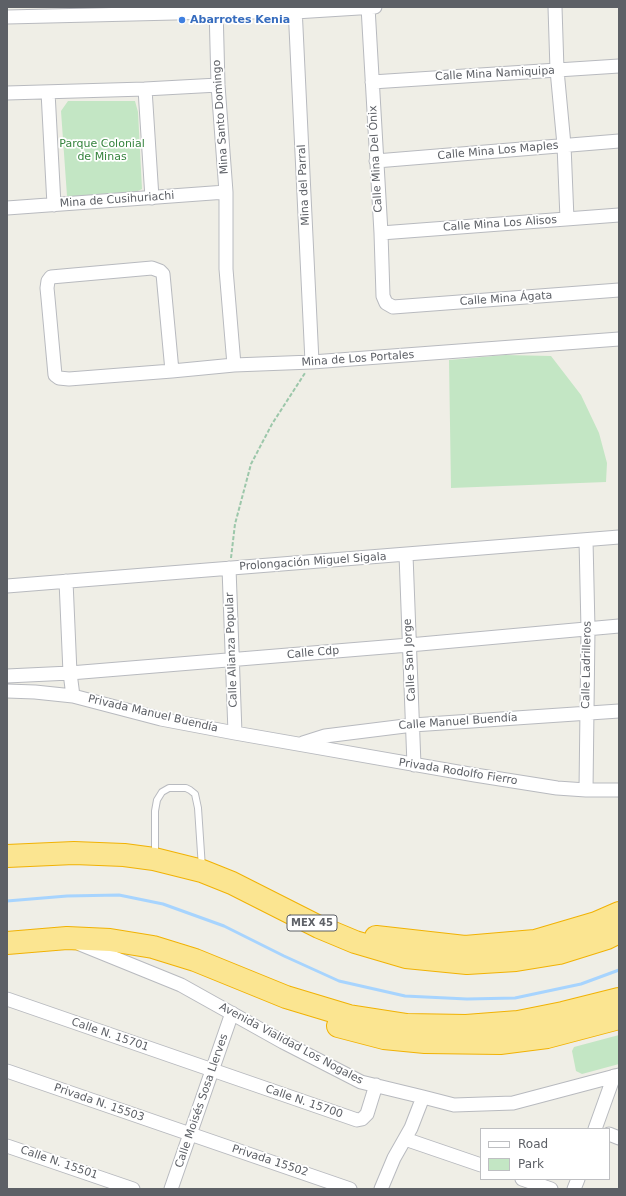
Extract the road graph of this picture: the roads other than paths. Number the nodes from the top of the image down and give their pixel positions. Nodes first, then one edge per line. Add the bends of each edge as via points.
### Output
1 (368, 7) edge
2 (375, 7) edge
3 (556, 7) edge
4 (216, 9) edge
5 (295, 9) edge
6 (29, 11) edge
7 (7, 17) edge
8 (619, 66) edge
9 (557, 70) junction
10 (372, 82) junction
11 (218, 85) junction
12 (145, 89) junction
13 (48, 92) junction
14 (7, 93) edge
15 (619, 141) edge
16 (564, 145) junction
17 (376, 161) junction
18 (226, 192) junction
19 (152, 198) junction
20 (54, 205) junction
21 (7, 208) edge
22 (619, 215) edge
23 (567, 219) junction
24 (381, 233) junction
25 (619, 290) edge
26 (393, 307) joint
27 (619, 340) edge
28 (312, 362) junction
29 (234, 365) junction
30 (172, 371) junction
31 (619, 537) edge
32 (586, 540) junction
33 (406, 555) junction
34 (229, 568) junction
35 (66, 581) junction
36 (7, 586) edge
37 (619, 626) edge
38 (588, 629) junction
39 (409, 645) junction
40 (233, 660) junction
41 (70, 673) junction
42 (7, 676) edge
43 (7, 691) edge
44 (73, 696) junction
45 (619, 711) edge
46 (586, 713) junction
47 (413, 725) junction
48 (235, 733) junction
49 (299, 744) junction
50 (414, 765) junction
51 (586, 790) junction
52 (619, 790) edge
53 (7, 856) edge
54 (154, 859) junction
55 (202, 871) junction
56 (619, 913) edge
57 (331, 932) junction
58 (619, 932) edge
59 (67, 938) junction
60 (7, 943) edge
61 (286, 997) junction
62 (7, 999) edge
63 (619, 999) edge
64 (232, 1013) junction
65 (619, 1018) edge
66 (212, 1070) junction
67 (7, 1071) edge
68 (616, 1075) edge
69 (376, 1086) junction
70 (423, 1097) junction
71 (595, 1128) edge
72 (190, 1135) junction
73 (405, 1139) junction
74 (7, 1146) edge
75 (480, 1165) edge
76 (525, 1180) edge
77 (133, 1189) edge
78 (172, 1189) edge
79 (350, 1189) edge
80 (381, 1189) edge
81 (551, 1189) edge

1 - 2 street
1 - 5 street
1 - 10 street, Calle Mina Del Ónix
3 - 9 street
4 - 5 street
4 - 6 street
4 - 11 street, Mina Santo Domingo
5 - 28 street, Mina del Parral
6 - 7 street
8 - 9 street, Calle Mina Namiquipa
9 - 10 street, Calle Mina Namiquipa
9 - 16 street
10 - 17 street, Calle Mina Del Ónix
11 - 12 street
11 - 18 street, Mina Santo Domingo
12 - 13 street
12 - 19 street
13 - 14 street
13 - 20 street
15 - 16 street, Calle Mina Los Maples
16 - 17 street, Calle Mina Los Maples
16 - 23 street
17 - 24 street, Calle Mina Del Ónix
18 - 19 street, Mina de Cusihuriachi
18 - 29 street, Mina Santo Domingo via 226,269
19 - 20 street, Mina de Cusihuriachi
20 - 21 street, Mina de Cusihuriachi
22 - 23 street, Calle Mina Los Alisos
23 - 24 street, Calle Mina Los Alisos
24 - 26 street, Calle Mina Del Ónix via 383,296 386,303
25 - 26 street, Calle Mina Ágata
27 - 28 street, Mina de Los Portales
28 - 29 street, Mina de Los Portales
29 - 30 street, Mina de Los Portales
30 - 30 street, Mina de Los Portales via 163,274 160,271 152,268 51,277 47,288 55,375 69,379
31 - 32 street, Prolongación Miguel Sigala
32 - 33 street, Prolongación Miguel Sigala
32 - 38 street, Calle Ladrilleros
33 - 34 street, Prolongación Miguel Sigala
33 - 39 street, Calle San Jorge
34 - 35 street, Prolongación Miguel Sigala
34 - 40 street, Calle Alianza Popular
35 - 36 street, Prolongación Miguel Sigala
35 - 41 street
37 - 38 street, Calle Cdp
38 - 39 street, Calle Cdp
38 - 46 street, Calle Ladrilleros
39 - 40 street, Calle Cdp
39 - 47 street, Calle San Jorge
40 - 41 street, Calle Cdp
40 - 48 street, Calle Alianza Popular
41 - 42 street, Calle Cdp
41 - 44 street
43 - 44 street, Privada Manuel Buendía
44 - 48 street, Privada Manuel Buendía
45 - 46 street, Calle Manuel Buendía
46 - 47 street, Calle Manuel Buendía
46 - 51 street, Calle Ladrilleros
47 - 49 street, Calle Manuel Buendía via 325,736
47 - 50 street, Calle San Jorge
48 - 49 street, Privada Manuel Buendía
49 - 50 street, Privada Rodolfo Fierro
50 - 51 street, Privada Rodolfo Fierro via 557,788
51 - 52 street, Privada Rodolfo Fierro
53 - 54 highway, MEX 45 via 74,853
54 - 55 highway, MEX 45
54 - 55 lane via 157,800 162,792 169,788 186,788 195,794 198,808
55 - 57 highway, MEX 45
56 - 57 highway via 596,923 535,941 465,947
57 - 58 highway, MEX 45 via 406,957 467,963 516,960 559,953
59 - 60 highway, Avenida Vialidad Los Nogales
59 - 61 highway, Avenida Vialidad Los Nogales via 110,940 153,947 196,960
59 - 64 street, Avenida Vialidad Los Nogales via 181,985
61 - 63 highway, Avenida Vialidad Los Nogales via 349,1016 407,1025 466,1026 518,1022 564,1014
61 - 65 highway via 302,1012 319,1020 384,1038 425,1042 500,1042 539,1038
62 - 66 street, Calle N. 15701
64 - 66 street, Calle Moisés Sosa Llerves
64 - 69 street, Avenida Vialidad Los Nogales via 361,1082
66 - 69 street, Calle N. 15700 via 357,1120 366,1114
66 - 72 street, Calle Moisés Sosa Llerves
67 - 72 street, Privada N. 15503
68 - 70 street, Avenida Vialidad Los Nogales via 513,1103 454,1105
68 - 71 street
69 - 70 street, Avenida Vialidad Los Nogales
70 - 73 street
72 - 78 street, Calle Moisés Sosa Llerves
72 - 79 street, Privada 15502
73 - 75 street
73 - 80 street
74 - 77 street, Calle N. 15501
76 - 81 street

